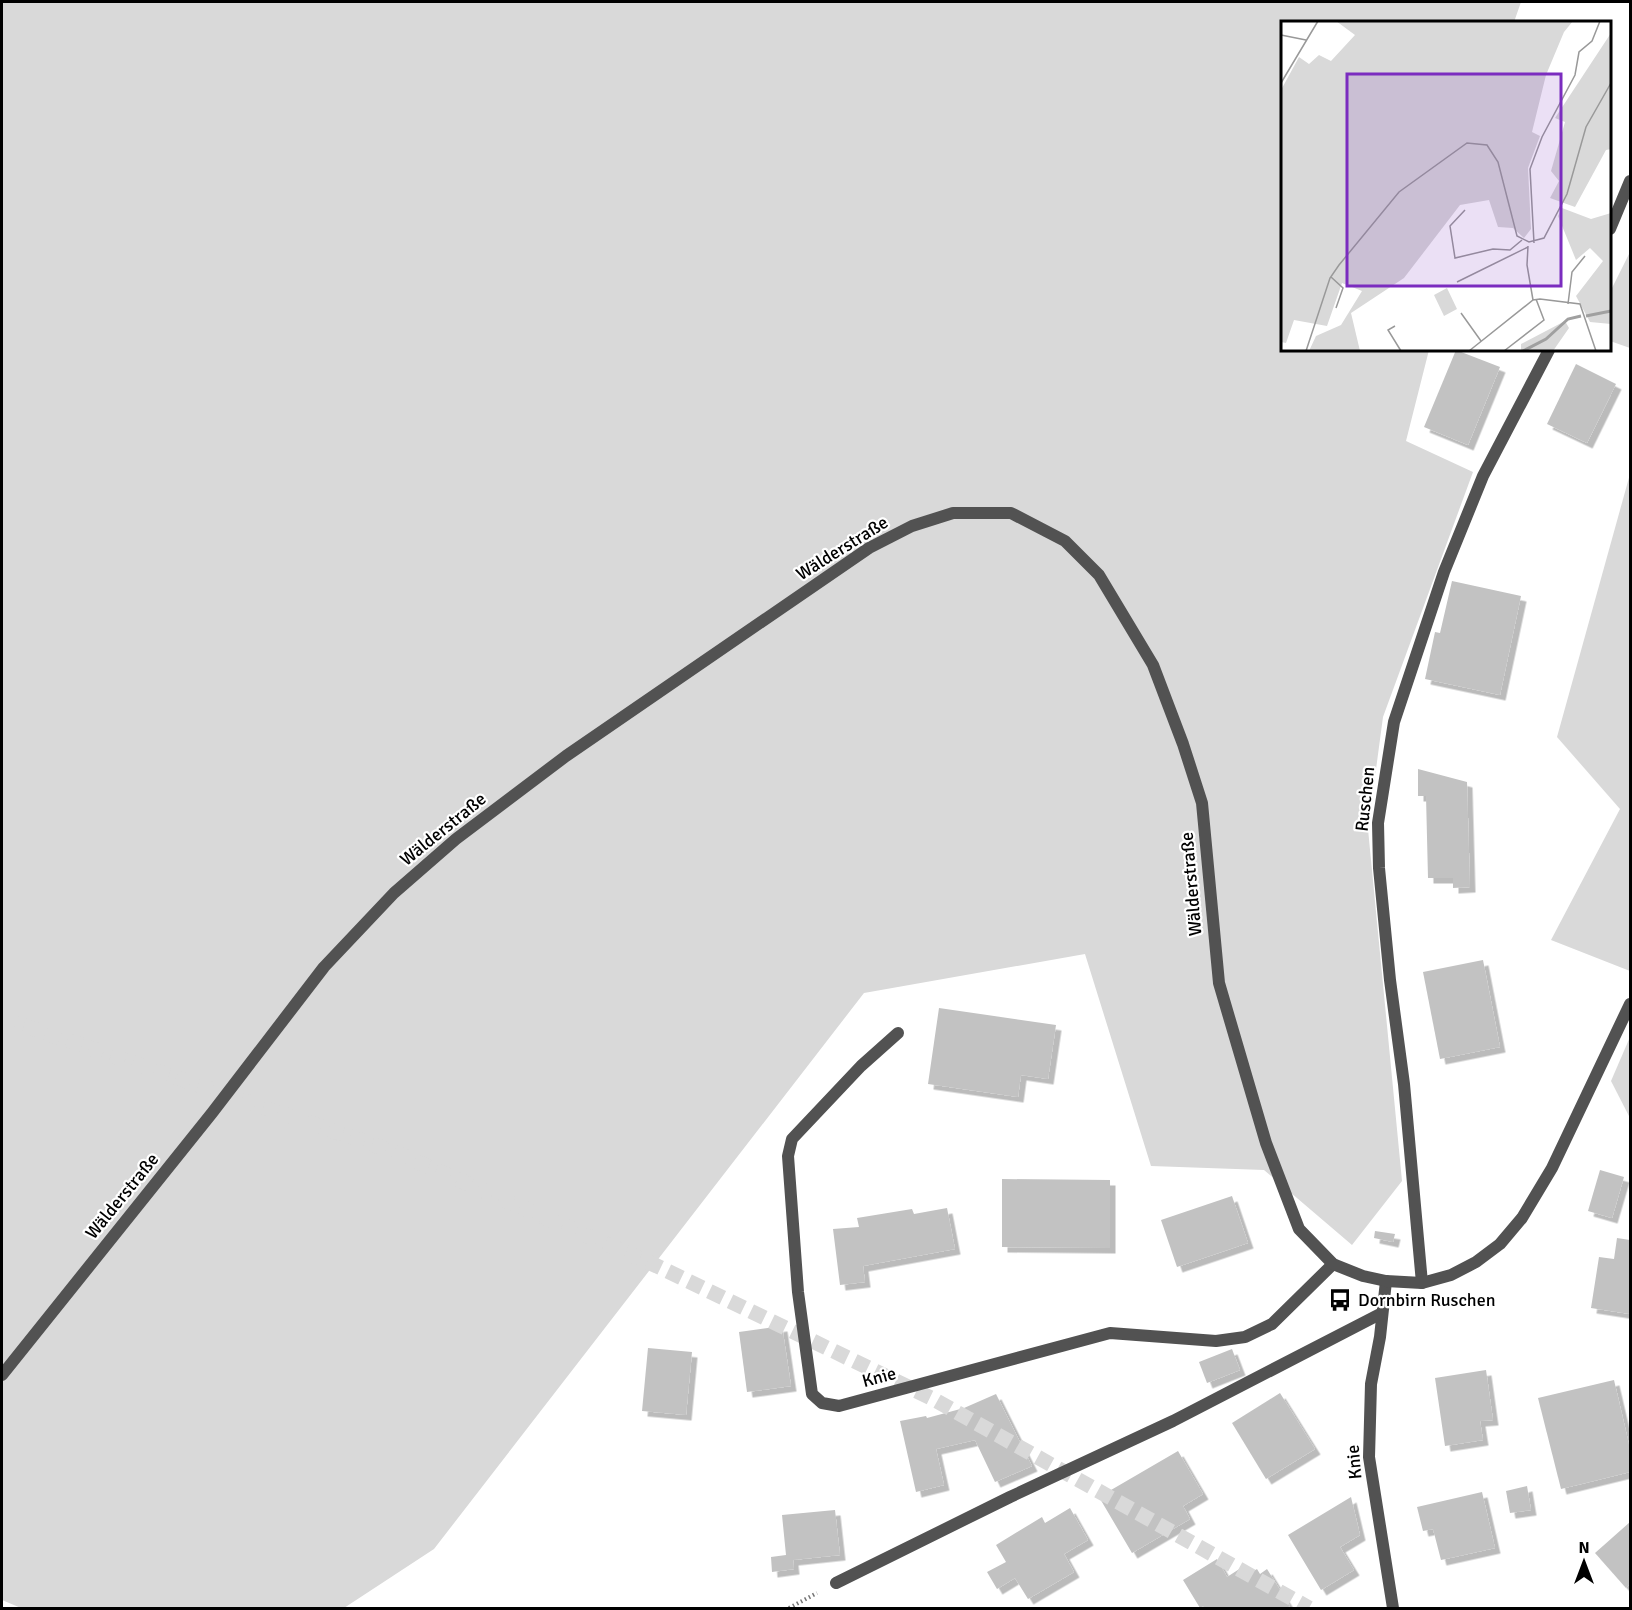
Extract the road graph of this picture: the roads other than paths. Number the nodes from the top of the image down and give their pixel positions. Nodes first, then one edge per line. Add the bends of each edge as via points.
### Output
1 (1630, 181) edge
2 (1611, 227) edge
3 (1548, 351) edge
4 (1630, 1004) edge
5 (898, 1033) dead end
6 (1333, 1264) junction
7 (1386, 1281) junction
8 (1422, 1282) junction
9 (1382, 1313) junction
10 (2, 1375) edge
11 (836, 1583) road end
12 (1393, 1608) edge

1 - 2 street
3 - 8 street, Ruschen via 1483,476 1444,572 1394,722 1377,824
4 - 8 street, Wälderstraße via 1556,1159 1522,1218 1500,1244 1476,1262 1451,1275
5 - 6 street, Knie via 792,1139 788,1156 798,1292 812,1394 822,1403 839,1406 1110,1334 1216,1341 1245,1337 1272,1324
6 - 7 street, Wälderstraße
6 - 10 street, Wälderstraße via 1299,1229 1263,1132 1219,983 1202,803 1153,665 1099,575 1065,541 1011,513 953,513 912,526 869,548 566,756 456,839 394,893 324,967
7 - 8 street, Wälderstraße
7 - 9 street, Knie
9 - 11 street via 1173,1421
9 - 12 street, Knie via 1371,1384 1369,1457

